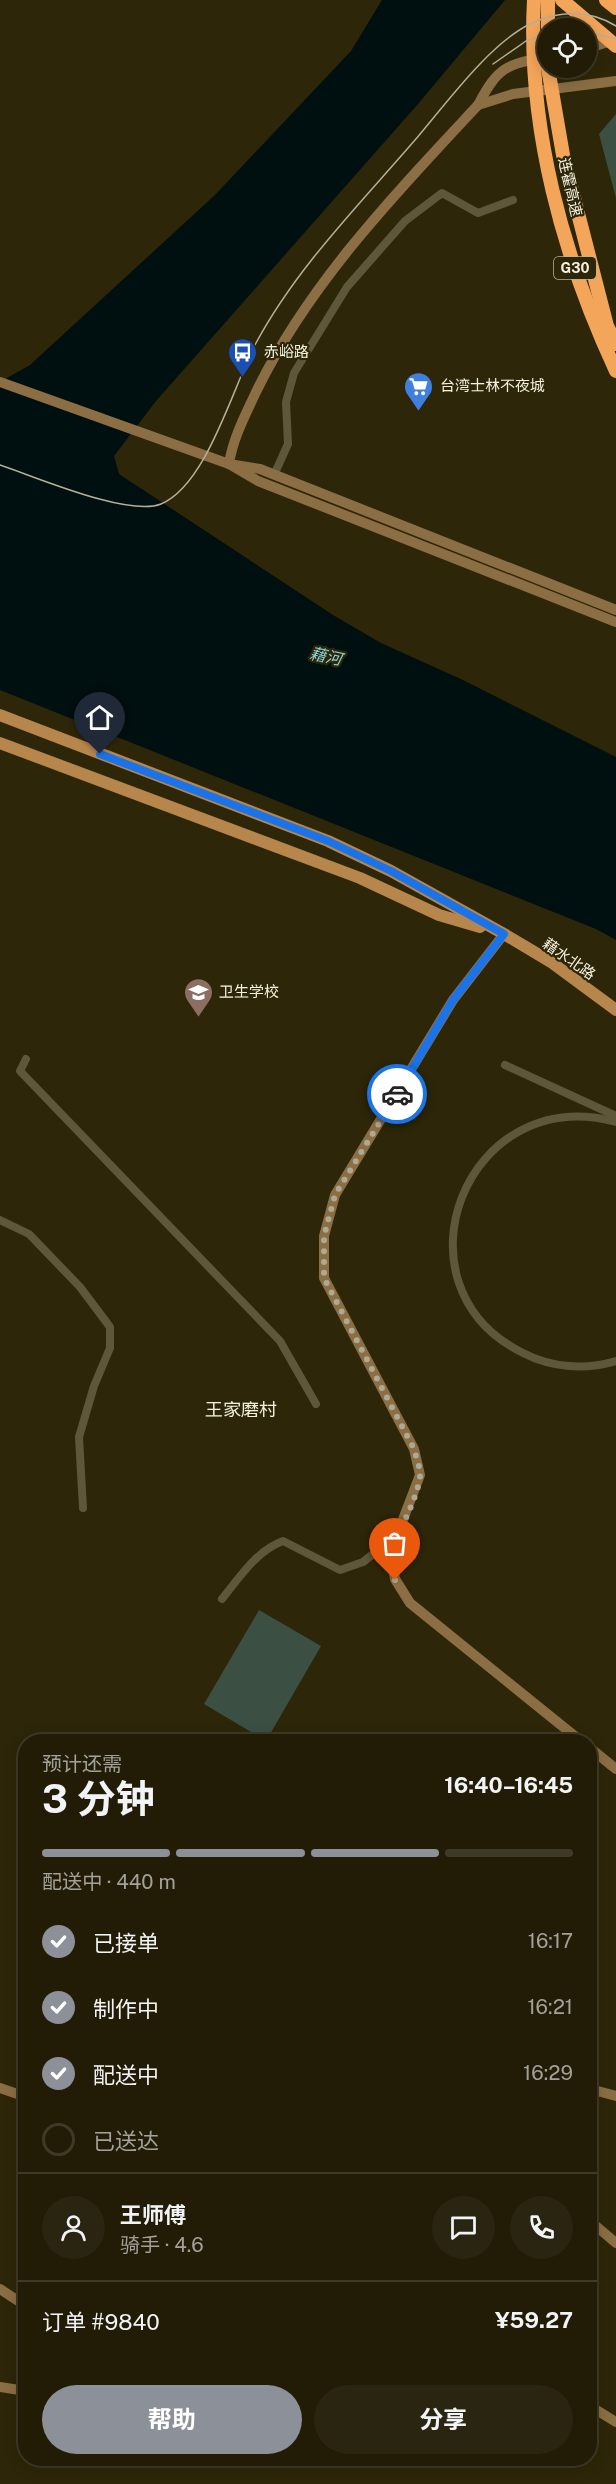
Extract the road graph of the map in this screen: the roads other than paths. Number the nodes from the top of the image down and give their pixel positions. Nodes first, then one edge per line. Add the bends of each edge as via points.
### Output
1 (534, 0) edge
2 (548, 0) edge
3 (562, 0) edge
4 (606, 0) edge
5 (616, 8) edge
6 (548, 18) edge
7 (613, 44) edge
8 (597, 47) edge
9 (537, 59) edge
10 (550, 78) edge
11 (616, 81) edge
12 (478, 105) junction
13 (513, 200) dead end
14 (616, 344) edge
15 (616, 371) edge
16 (0, 382) edge
17 (229, 464) junction
18 (274, 475) junction
19 (616, 609) edge
20 (616, 622) edge
21 (0, 715) edge
22 (0, 743) edge
23 (504, 934) junction
24 (616, 1010) edge
25 (26, 1059) dead end
26 (505, 1065) dead end
27 (616, 1116) edge
28 (616, 1122) edge
29 (0, 1220) edge
30 (616, 1361) edge
31 (316, 1404) dead end
32 (83, 1508) dead end
33 (397, 1535) junction
34 (222, 1599) dead end
35 (572, 1734) edge
36 (597, 1754) edge
37 (616, 1769) edge
38 (0, 2088) edge
39 (597, 2092) edge
40 (18, 2094) edge
41 (616, 2096) edge
42 (597, 2227) edge
43 (616, 2243) edge
44 (0, 2289) edge
45 (18, 2301) edge
46 (0, 2387) edge
47 (18, 2390) edge
48 (597, 2410) edge
49 (616, 2422) edge

1 - 15 highway, 连霍高速 / G30 via 536,68 546,162 565,239
2 - 6 highway
3 - 7 highway
4 - 5 highway
7 - 8 main road
9 - 12 main road via 504,69 492,78
10 - 14 highway, 连霍高速 / G30 via 562,155 607,326
11 - 12 main road via 513,94
12 - 17 main road via 329,274 278,348 232,442
13 - 18 street via 478,213 442,193 405,222 347,287 294,373 286,402 288,444
16 - 17 main road
17 - 18 main road
17 - 20 main road via 258,481
18 - 19 main road
21 - 23 main road, 藉水北路 via 328,841
22 - 23 main road, 藉水北路 via 360,878 439,915
23 - 24 main road, 藉水北路 via 551,962
23 - 33 main road via 453,1000 335,1195 324,1236 324,1278 416,1458 420,1475
25 - 31 street via 20,1071 280,1341
26 - 27 street
28 - 30 street via 589,1116 562,1117 529,1126 500,1143 466,1185 456,1210 453,1237 456,1271 469,1302 484,1324 505,1343 554,1364 581,1367
29 - 32 street via 30,1234 80,1287 110,1327 110,1348 79,1437
33 - 34 street via 363,1562 340,1570 283,1541 269,1546
33 - 35 main road via 392,1563 395,1580 410,1603
36 - 37 main road
38 - 40 main road
39 - 41 main road
42 - 43 main road
44 - 45 main road
46 - 47 main road
48 - 49 main road

